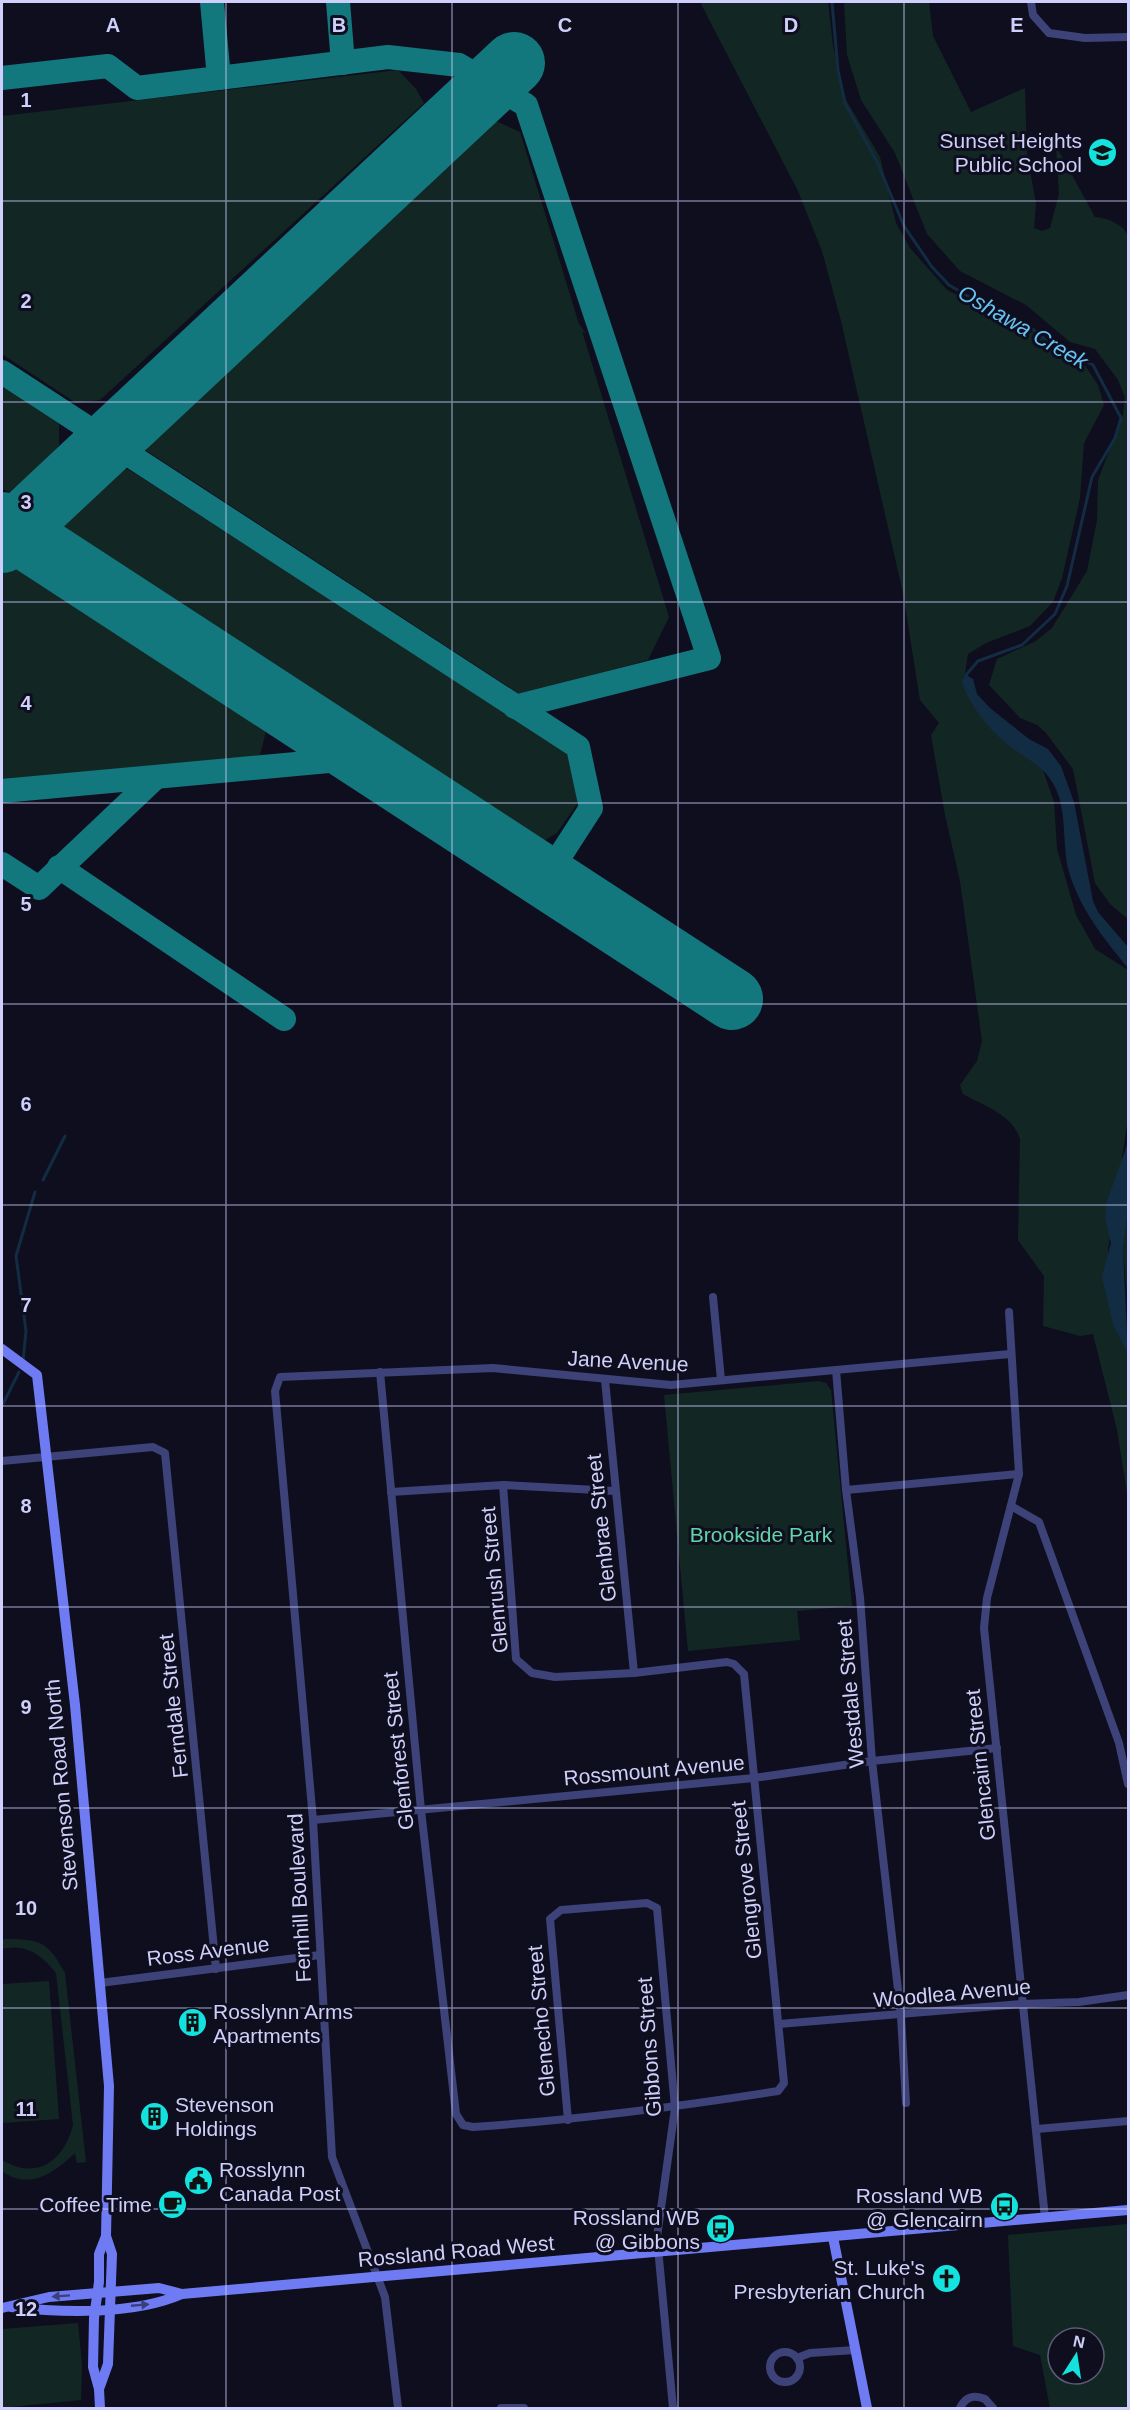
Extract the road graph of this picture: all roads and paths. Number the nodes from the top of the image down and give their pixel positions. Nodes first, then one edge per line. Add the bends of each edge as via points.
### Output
1 (1031, 2) edge
2 (1128, 37) edge
3 (713, 1297) dead end
4 (1009, 1312) dead end
5 (2, 1349) edge
6 (1010, 1354) junction
7 (836, 1370) junction
8 (380, 1371) junction
9 (280, 1377) joint
10 (605, 1380) junction
11 (721, 1380) junction
12 (46, 1457) junction
13 (2, 1461) edge
14 (1020, 1474) junction
15 (503, 1485) junction
16 (846, 1490) junction
17 (615, 1491) junction
18 (391, 1492) junction
19 (1011, 1506) junction
20 (634, 1672) junction
21 (744, 1674) joint
22 (997, 1748) junction
23 (872, 1761) junction
24 (754, 1778) junction
25 (1128, 1784) edge
26 (421, 1810) junction
27 (314, 1820) junction
28 (647, 1903) joint
29 (320, 1955) junction
30 (216, 1969) junction
31 (100, 1983) junction
32 (1128, 1995) edge
33 (1021, 2004) junction
34 (901, 2016) junction
35 (779, 2024) junction
36 (906, 2103) dead end
37 (675, 2108) junction
38 (568, 2120) junction
39 (1128, 2121) edge
40 (1037, 2129) junction
41 (1128, 2210) edge
42 (1045, 2218) junction
43 (106, 2236) junction
44 (833, 2237) junction
45 (658, 2252) junction
46 (380, 2277) junction
47 (111, 2292) junction
48 (98, 2293) junction
49 (182, 2294) junction
50 (6, 2308) edge
51 (110, 2308) junction
52 (96, 2309) junction
53 (855, 2350) junction
54 (797, 2358) junction
55 (99, 2389) junction
56 (100, 2409) edge
57 (398, 2409) edge
58 (501, 2409) edge
59 (524, 2409) edge
60 (673, 2409) edge
61 (867, 2409) edge
62 (960, 2409) edge
63 (993, 2409) edge

1 - 2 street via 1033,15 1049,33 1085,38
3 - 11 street
4 - 6 street, Glencairn Street
5 - 12 main road, Stevenson Road North via 37,1375
6 - 7 street, Jane Avenue
6 - 14 street, Glencairn Street
7 - 11 street, Jane Avenue
7 - 16 street, Westdale Street
8 - 9 street, Jane Avenue
8 - 10 street, Jane Avenue via 493,1368
8 - 18 street, Glenforest Street
9 - 27 street, Fernhill Boulevard via 275,1391
10 - 11 street, Jane Avenue via 671,1385
10 - 17 street, Glenbrae Street
12 - 13 street
12 - 30 street, Ferndale Street via 153,1447 161,1450 167,1460
12 - 31 main road, Stevenson Road North via 75,1705
14 - 16 street
14 - 19 street, Glencairn Street
15 - 17 street
15 - 18 street
15 - 20 street, Glenrush Street via 516,1659 532,1672 555,1677
16 - 23 street, Westdale Street via 860,1597
17 - 20 street, Glenbrae Street
18 - 26 street, Glenforest Street
19 - 22 street, Glencairn Street via 987,1598 984,1628
19 - 25 street via 1039,1522 1119,1743
20 - 21 street, Glenrush Street via 727,1662
21 - 24 street, Glengrove Street
22 - 23 street, Rossmount Avenue
22 - 33 street, Glencairn Street
23 - 24 street, Rossmount Avenue
23 - 34 street, Westdale Street
24 - 26 street, Rossmount Avenue
24 - 35 street, Glengrove Street
26 - 27 street, Rossmount Avenue
26 - 38 street, Glenforest Street via 456,2114 463,2125 472,2127
27 - 29 street, Fernhill Boulevard
28 - 37 street, Gibbons Street via 657,1908
28 - 38 street, Glenecho Street via 561,1910 550,1919
29 - 30 street, Ross Avenue
29 - 46 street, Fernhill Boulevard via 332,2157
30 - 31 street, Ross Avenue
31 - 43 main road, Stevenson Road North via 110,2107
32 - 33 street, Woodlea Avenue
33 - 34 street, Woodlea Avenue
33 - 40 street, Glencairn Street
34 - 35 street, Woodlea Avenue
34 - 36 street, Westdale Street
35 - 37 street, Glengrove Street via 784,2083 778,2091
37 - 38 street
37 - 45 street, Gibbons Street
39 - 40 street
40 - 42 street, Glencairn Street
41 - 42 main road, Rossland Road West
42 - 44 main road, Rossland Road West
43 - 47 main road, Stevenson Road North via 112,2254
43 - 48 main road, Stevenson Road North via 99,2254
44 - 45 main road, Rossland Road West
44 - 53 main road
45 - 46 main road, Rossland Road West
45 - 60 street, Gibbons Street
46 - 49 main road, Rossland Road West
46 - 57 street, Fernhill Boulevard
47 - 48 main road, Rossland Road West
47 - 49 main road, Rossland Road West via 159,2288
47 - 51 main road, Stevenson Road North
48 -> 50 main road, Rossland Road West via 49,2297
48 - 52 main road, Stevenson Road North
51 -> 49 main road, Rossland Road West via 160,2304
50 - 52 main road, Rossland Road West via 51,2312
51 - 52 main road, Rossland Road West
51 - 55 main road, Stevenson Road North via 108,2364
52 - 55 main road, Stevenson Road North via 93,2367
53 - 54 street via 810,2353
53 - 61 main road
54 - 54 street via 785,2352 776,2355 770,2367 773,2377 782,2382 796,2377 800,2368
55 - 56 main road, Stevenson Road North
58 - 59 street
62 - 63 street via 975,2396 986,2398

